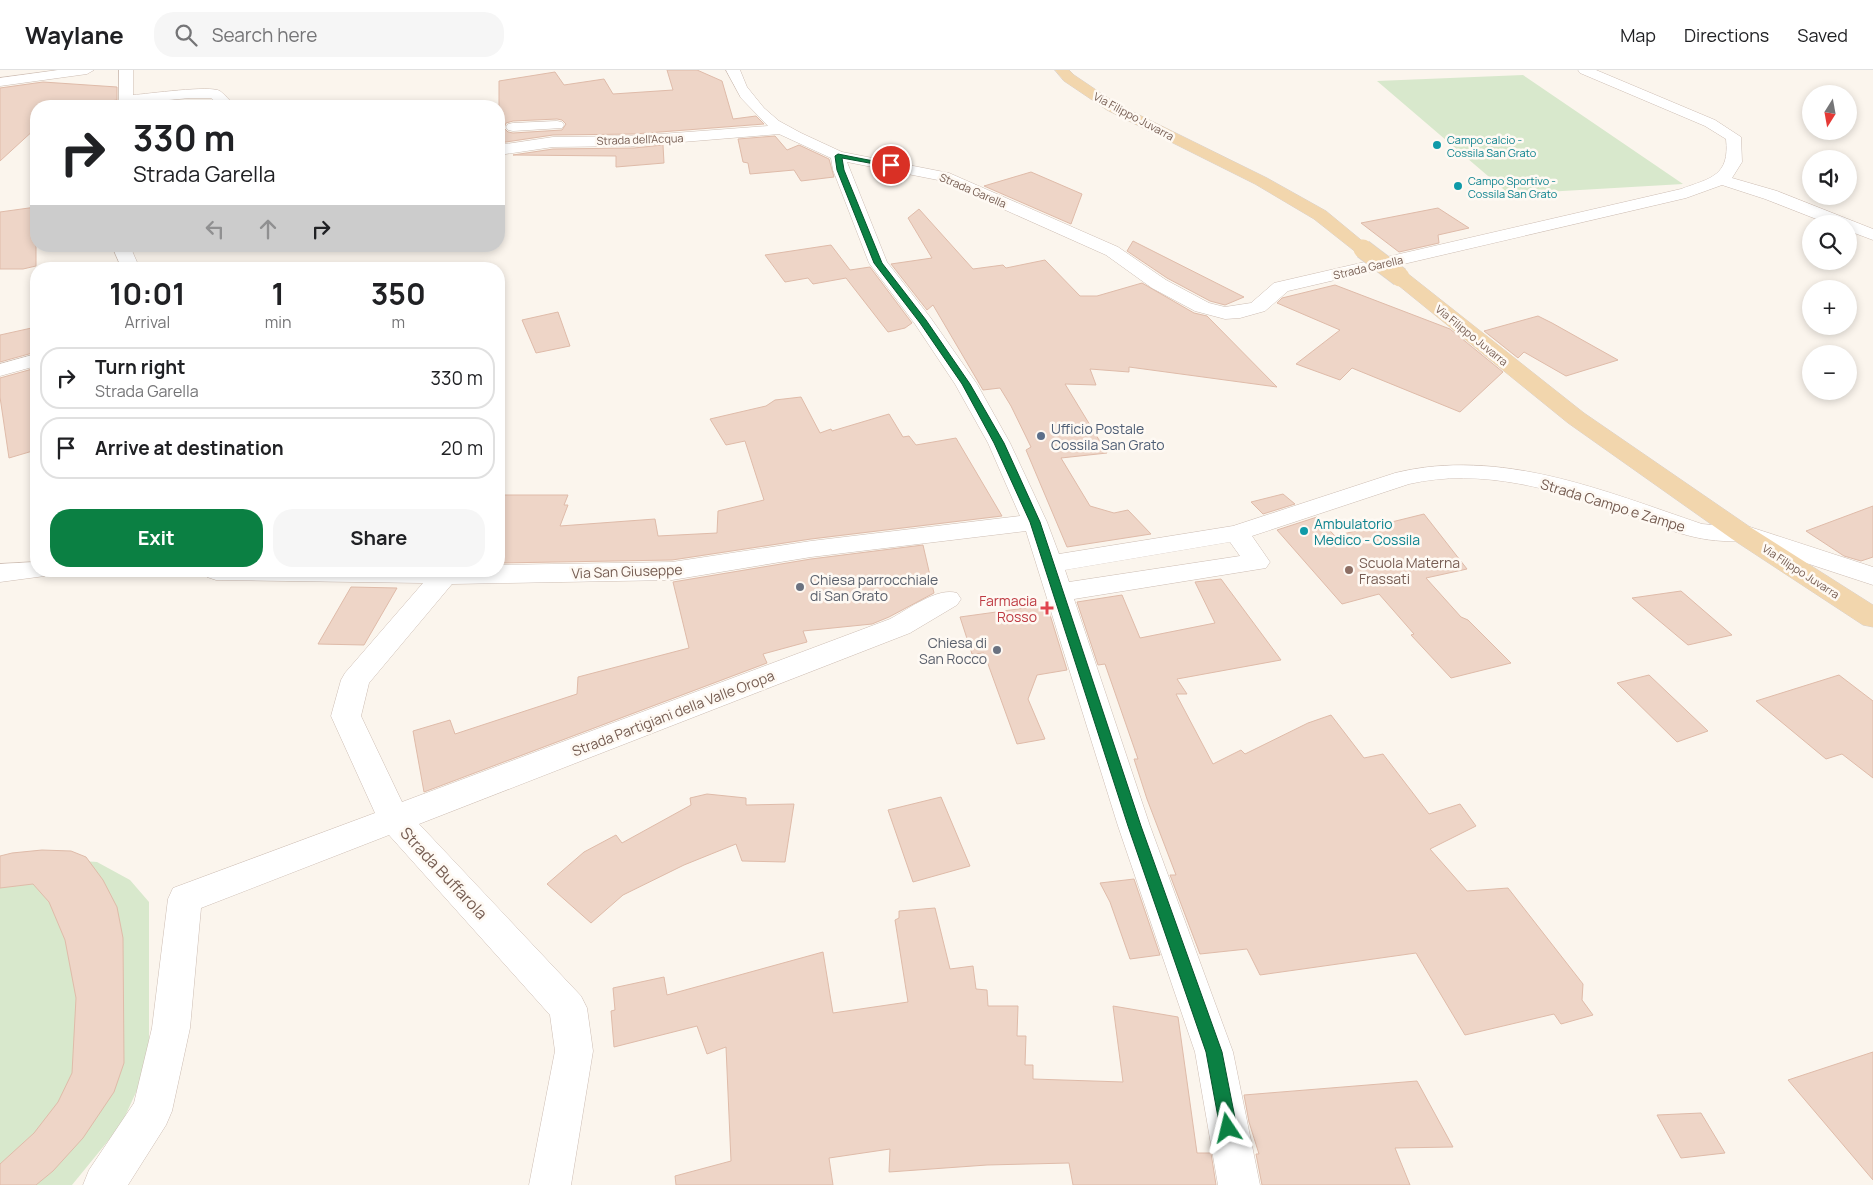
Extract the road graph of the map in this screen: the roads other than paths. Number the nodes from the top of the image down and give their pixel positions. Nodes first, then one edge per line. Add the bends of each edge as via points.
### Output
1 (87, 70) edge
2 (126, 70) edge
3 (733, 70) edge
4 (1062, 70) edge
5 (1585, 70) edge
6 (0, 82) edge
7 (123, 100) edge
8 (145, 100) edge
9 (221, 100) edge
10 (602, 124) dead end
11 (573, 125) dead end
12 (513, 127) dead end
13 (782, 129) junction
14 (596, 141) junction
15 (505, 149) edge
16 (838, 156) junction
17 (1720, 180) junction
18 (1824, 215) edge
19 (1857, 228) edge
20 (1873, 235) edge
21 (30, 362) edge
22 (0, 370) edge
23 (1035, 522) junction
24 (1236, 533) junction
25 (1741, 533) junction
26 (1050, 564) junction
27 (30, 570) edge
28 (0, 573) edge
29 (505, 574) edge
30 (1873, 576) edge
31 (443, 577) edge
32 (1059, 592) junction
33 (948, 599) dead end
34 (1873, 618) edge
35 (394, 819) junction
36 (104, 1185) edge
37 (550, 1185) edge
38 (1239, 1185) edge

1 - 6 street
2 - 7 street
3 - 13 street, Strada Garella via 737,84 756,107
4 - 25 main road, Via Filippo Juvarra, bridge via 1112,107 1261,181 1320,215 1576,418
5 - 17 street via 1710,123 1733,137 1736,153 1731,172
8 - 9 street via 215,94
10 - 14 street
11 - 12 street
13 - 14 street, Strada dell'Acqua
13 - 16 street, Strada Garella
14 - 15 street, Strada dell'Acqua via 553,142
16 - 17 street, Strada Garella via 943,176 1112,251 1159,284 1202,307 1225,313 1258,307 1281,287 1686,193
16 - 23 street via 878,263 966,384 999,443
17 - 18 street via 1771,194
19 - 20 street
21 - 22 street
23 - 26 street
23 - 29 street, Via San Giuseppe via 811,549 672,571
24 - 25 street, Strada Campo e Zampe via 1378,486 1431,473 1467,471 1508,475 1565,487 1698,531
24 - 26 street, Strada Campo e Zampe
24 - 32 street via 1257,562
25 - 30 street, Strada Campo e Zampe
25 - 34 main road, Via Filippo Juvarra
26 - 32 street
27 - 28 street
31 - 35 street, Strada Buffarola via 355,680 346,716
32 - 38 street via 1134,826 1214,1052
33 - 35 street, Strada Partigiani della Valle Oropa via 900,626
35 - 36 street, Strada Partigiani della Valle Oropa via 185,899 171,1028 152,1111
35 - 37 street, Strada Buffarola via 568,1008 574,1051

